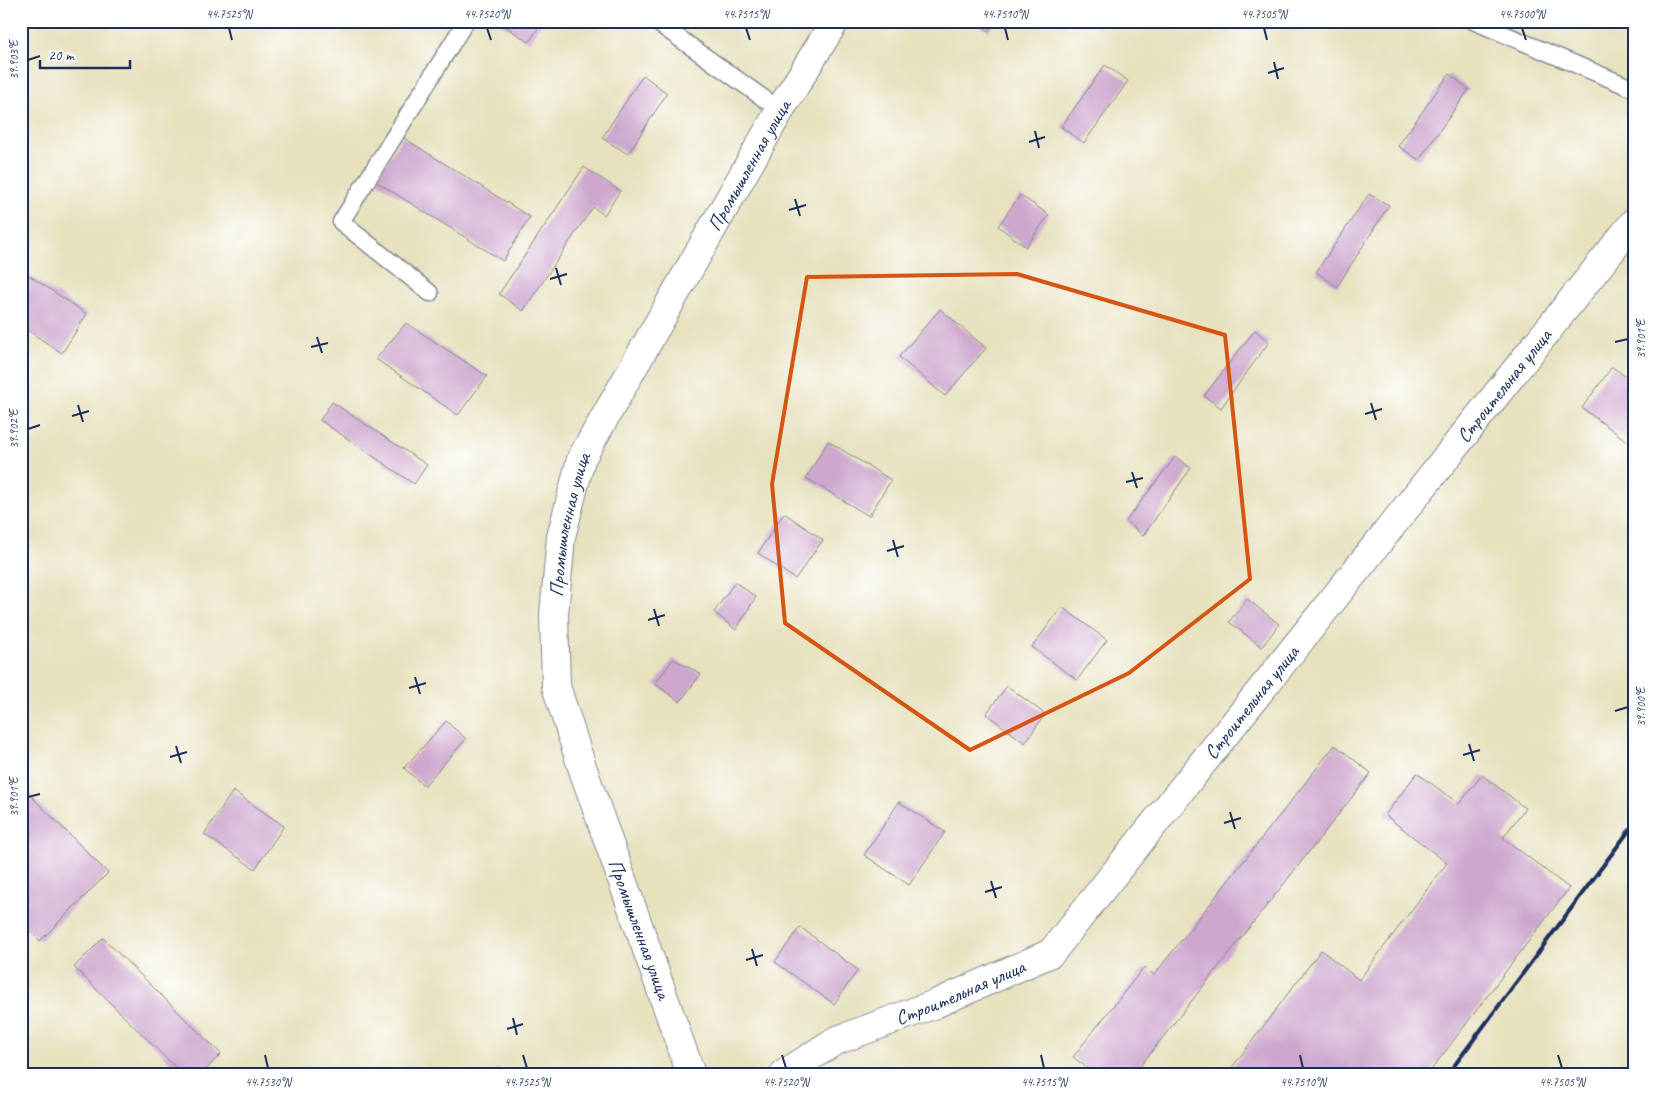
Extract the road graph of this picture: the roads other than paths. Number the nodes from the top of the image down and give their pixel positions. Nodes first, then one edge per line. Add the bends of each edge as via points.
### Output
1 (466, 21) edge
2 (655, 21) edge
3 (835, 21) edge
4 (1473, 21) edge
5 (1634, 89) edge
6 (780, 110) junction
7 (1634, 222) edge
8 (430, 293) dead end
9 (691, 1074) edge
10 (784, 1074) edge

1 - 8 lane via 341,222
2 - 6 lane
3 - 6 street, Промышленная улица
4 - 5 lane
6 - 9 street, Промышленная улица via 581,460 561,537 554,604 556,686
7 - 10 street, Строительная улица via 1051,953 935,1004 834,1041

